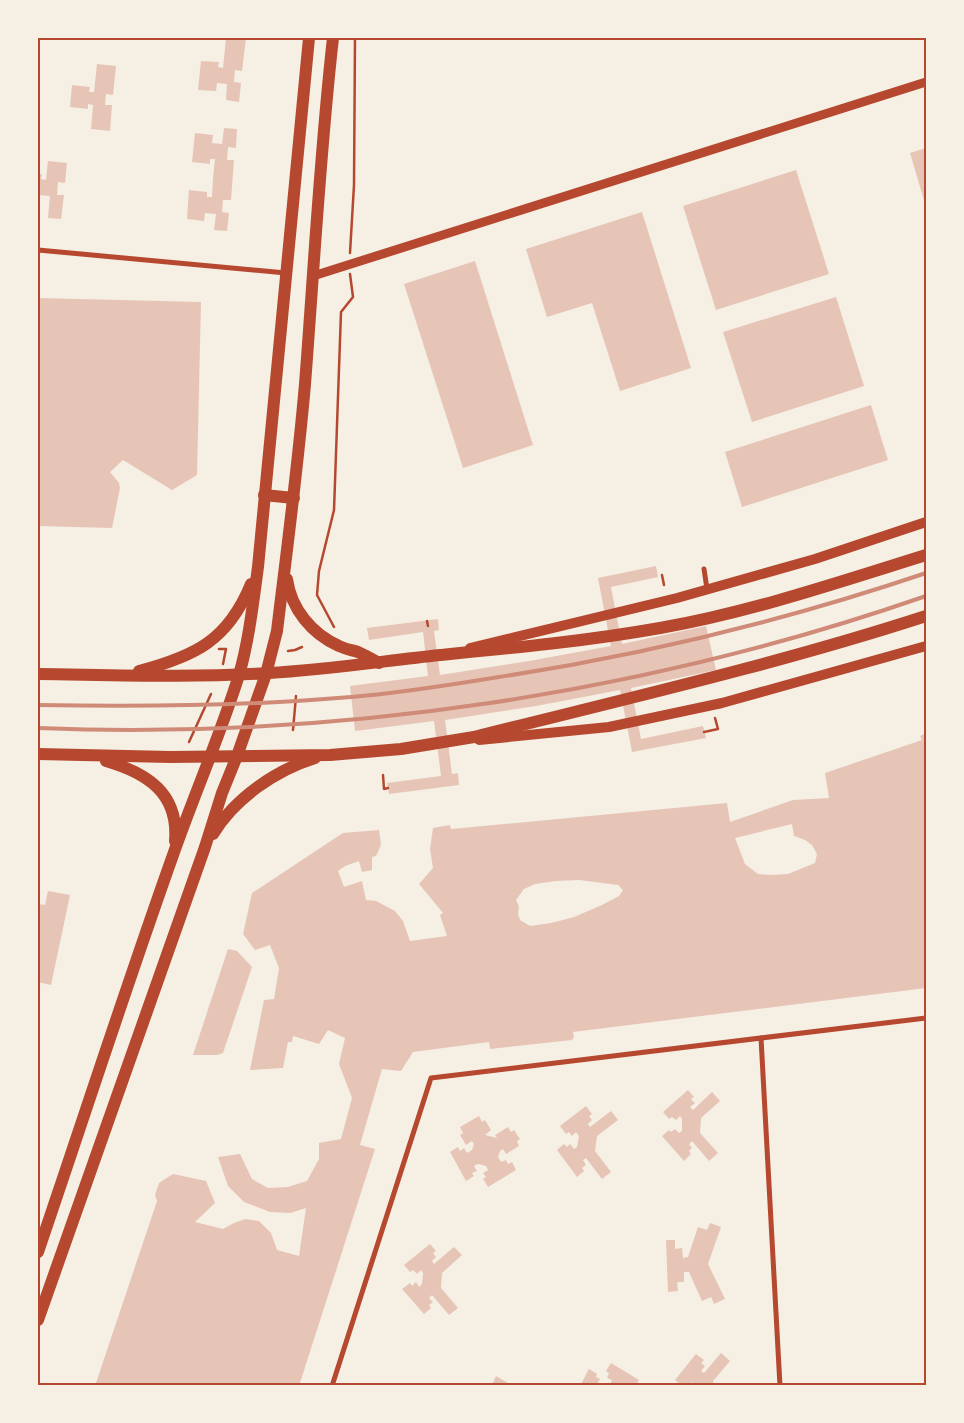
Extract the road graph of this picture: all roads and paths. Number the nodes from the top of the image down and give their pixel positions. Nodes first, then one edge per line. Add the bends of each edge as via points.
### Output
1 (309, 38) edge
2 (334, 38) edge
3 (355, 38) edge
4 (926, 82) edge
5 (38, 250) edge
6 (349, 264) junction
7 (286, 274) junction
8 (313, 276) junction
9 (264, 495) junction
10 (294, 498) junction
11 (926, 522) edge
12 (926, 555) edge
13 (258, 567) junction
14 (285, 567) junction
15 (704, 569) dead end
16 (662, 575) dead end
17 (664, 585) dead end
18 (707, 589) junction
19 (926, 616) edge
20 (427, 621) dead end
21 (428, 626) dead end
22 (334, 627) dead end
23 (926, 646) edge
24 (302, 648) dead end
25 (215, 649) dead end
26 (226, 649) junction
27 (232, 649) dead end
28 (288, 651) dead end
29 (438, 656) junction
30 (379, 663) junction
31 (223, 666) dead end
32 (38, 674) edge
33 (266, 674) junction
34 (239, 675) junction
35 (122, 676) junction
36 (211, 694) dead end
37 (296, 696) dead end
38 (715, 718) dead end
39 (293, 730) dead end
40 (704, 732) dead end
41 (189, 742) dead end
42 (436, 744) junction
43 (38, 755) edge
44 (330, 755) junction
45 (92, 756) junction
46 (237, 756) junction
47 (210, 757) junction
48 (383, 775) dead end
49 (388, 788) dead end
50 (205, 847) junction
51 (173, 854) junction
52 (926, 1018) edge
53 (761, 1038) junction
54 (38, 1252) edge
55 (38, 1320) edge
56 (332, 1386) edge
57 (780, 1386) edge

1 - 7 main road
2 - 8 main road
3 - 6 path via 354,185
4 - 6 street
5 - 7 street
6 - 8 street
6 - 22 path via 353,297 341,312 334,510 317,595
7 - 9 main road
8 - 10 main road
9 - 10 main road
9 - 13 main road
10 - 14 main road
11 - 18 main road via 814,559
12 - 29 main road via 780,600 661,628
13 - 34 main road via 250,629
13 - 35 main road via 244,601 218,636 185,656
14 - 30 main road via 292,598 309,626 332,642
14 - 33 main road via 277,631
15 - 18 street
16 - 17 path
18 - 29 main road
19 - 42 main road via 848,642 711,679
20 - 21 path
23 - 42 main road via 722,703 609,727
24 - 28 path via 296,652
25 - 26 path
26 - 27 path
26 - 31 path
29 - 30 main road
30 - 33 main road
32 - 35 main road
33 - 34 main road
33 - 46 main road
34 - 35 main road
34 - 47 main road
36 - 41 path
37 - 39 path
38 - 40 path via 718,729
42 - 44 main road
43 - 45 main road
44 - 46 main road
44 - 50 main road via 290,768 253,791 226,816
45 - 47 main road
45 - 51 main road via 141,773 159,790 173,814 176,831
46 - 47 main road
46 - 50 main road
47 - 51 main road
48 - 49 path via 384,789
50 - 55 main road
51 - 54 main road
52 - 53 street
53 - 56 street via 431,1078
53 - 57 street

